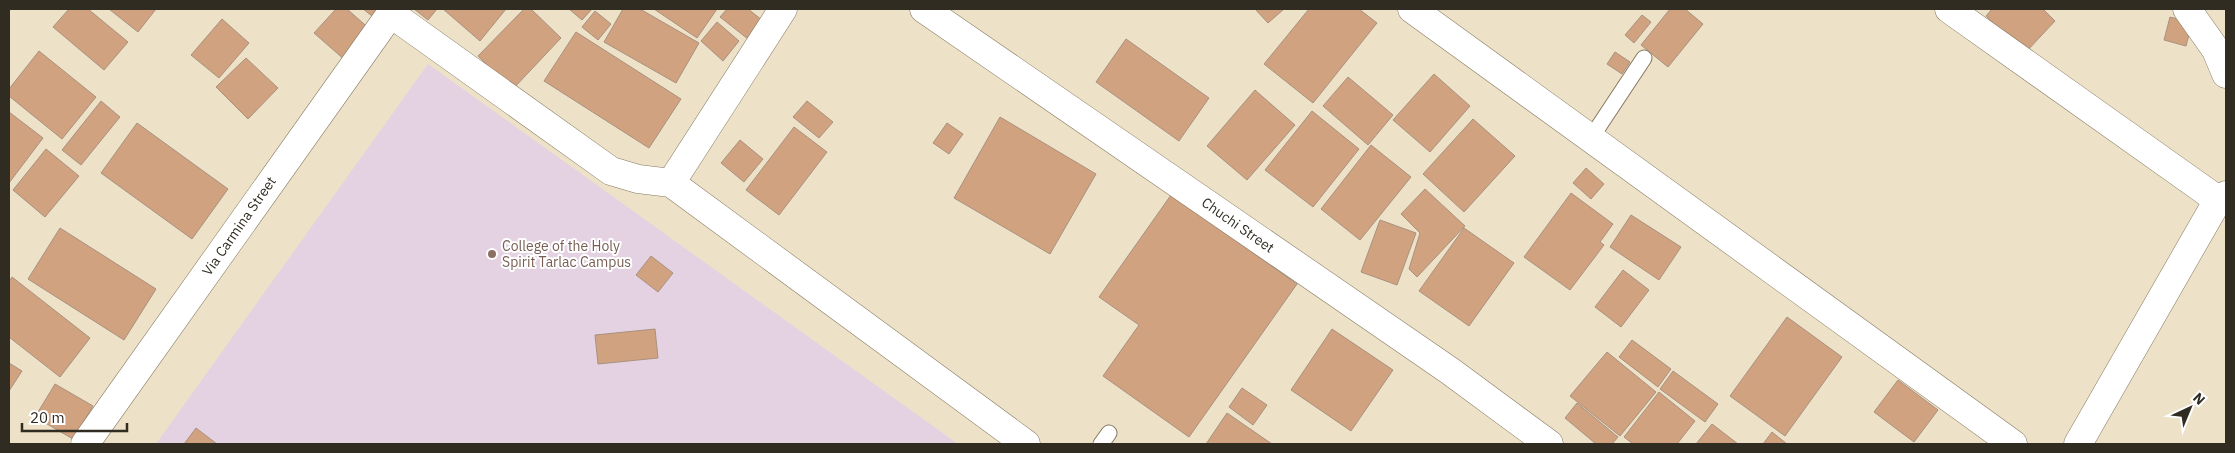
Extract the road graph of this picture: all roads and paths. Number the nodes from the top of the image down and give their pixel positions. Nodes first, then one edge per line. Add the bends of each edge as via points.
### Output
1 (783, 9) edge
2 (924, 9) edge
3 (1412, 9) edge
4 (1949, 9) edge
5 (2187, 9) edge
6 (392, 11) edge
7 (1644, 58) dead end
8 (2226, 74) edge
9 (1591, 138) junction
10 (671, 183) junction
11 (2222, 198) edge
12 (85, 444) edge
13 (1026, 444) edge
14 (1549, 444) edge
15 (2013, 444) edge
16 (2078, 444) edge

1 - 10 street
2 - 14 street, Chuchi Street via 1450,371
3 - 9 street
4 - 11 street
5 - 8 street via 2216,50
6 - 10 street via 611,171 638,179
6 - 12 street, Via Carmina Street
7 - 9 lane
9 - 15 street
10 - 13 street
11 - 16 street

